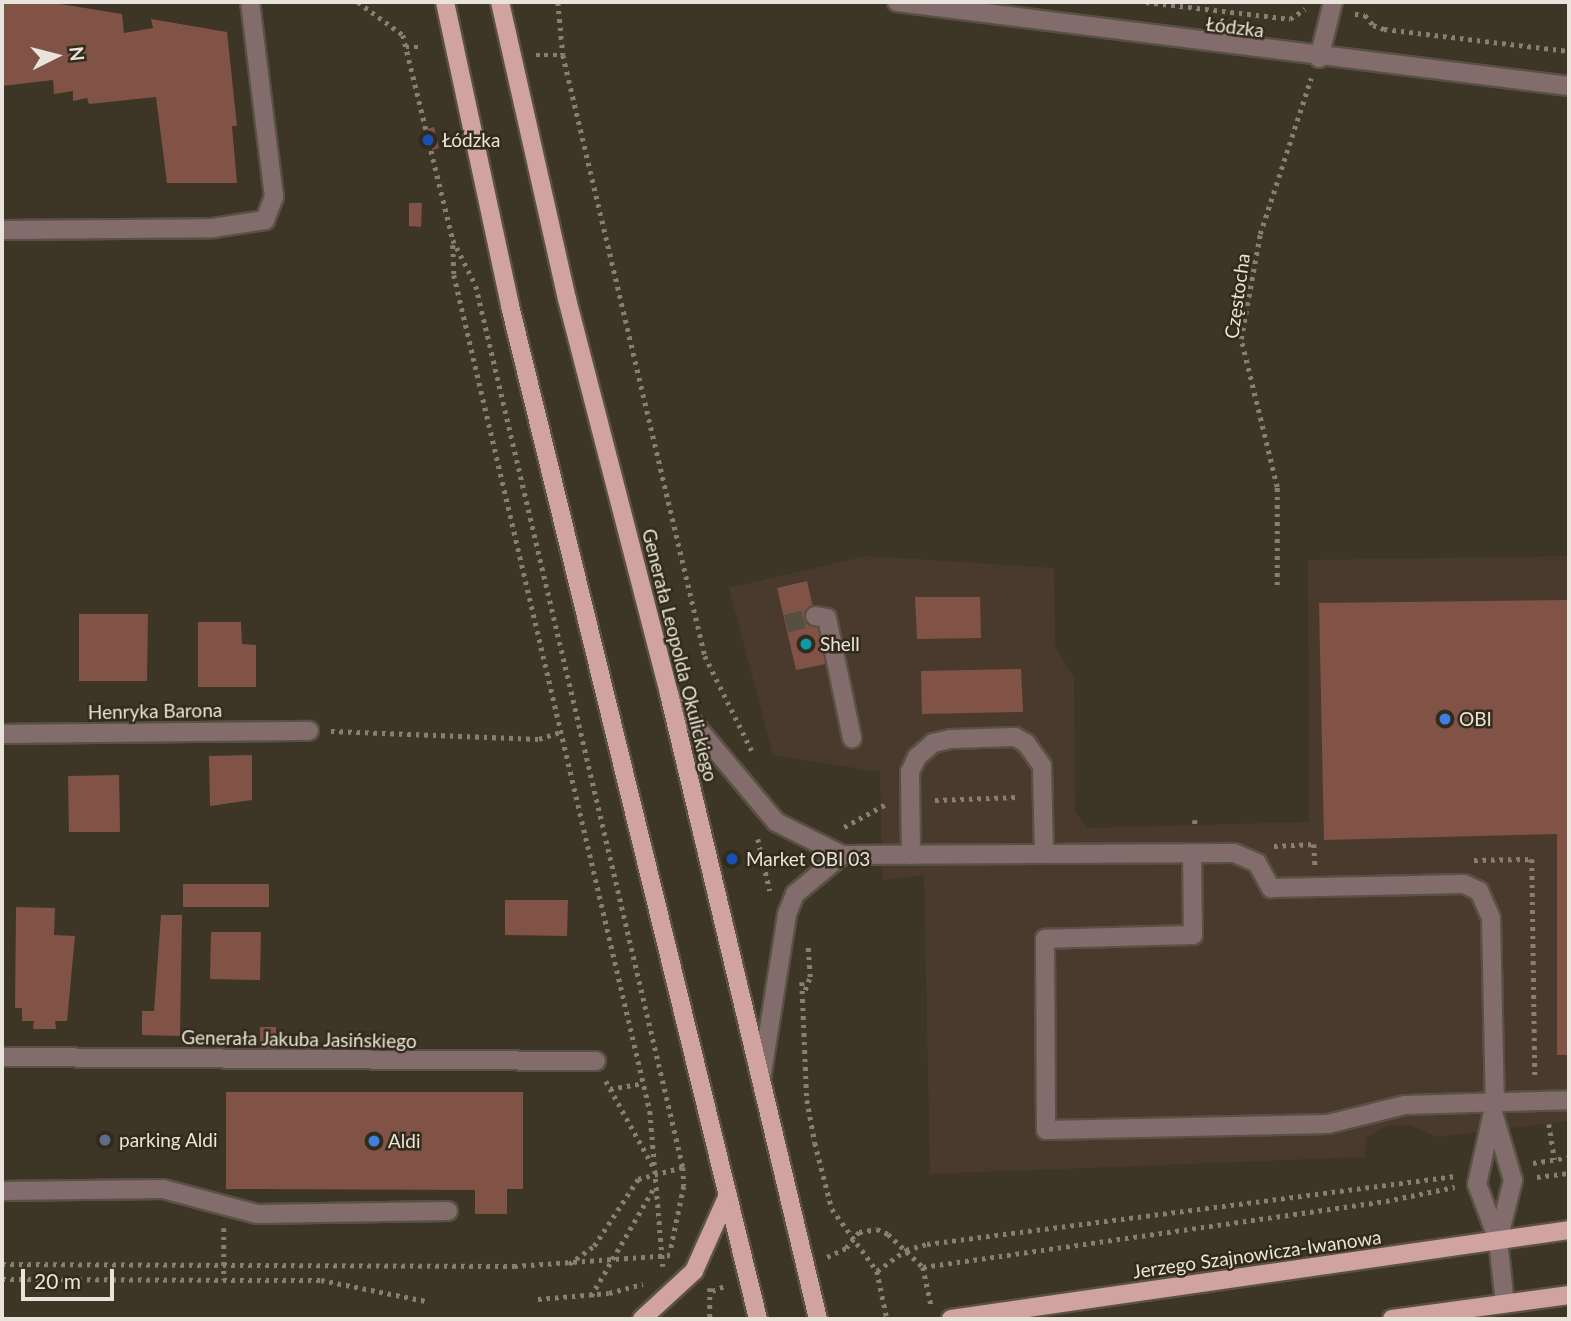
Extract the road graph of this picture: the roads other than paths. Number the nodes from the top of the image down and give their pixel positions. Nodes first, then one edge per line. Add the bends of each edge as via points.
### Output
1 (250, 2) edge
2 (445, 2) edge
3 (500, 2) edge
4 (897, 2) edge
5 (1331, 7) edge
6 (1319, 58) junction
7 (1569, 86) edge
8 (2, 230) edge
9 (815, 616) dead end
10 (669, 694) junction
11 (309, 731) road end
12 (2, 734) edge
13 (852, 738) dead end
14 (1192, 853) junction
15 (1044, 854) junction
16 (842, 855) junction
17 (911, 855) junction
18 (2, 1057) edge
19 (596, 1061) road end
20 (761, 1079) junction
21 (1569, 1100) edge
22 (1494, 1109) junction
23 (2, 1191) edge
24 (728, 1195) junction
25 (448, 1211) dead end
26 (1569, 1230) edge
27 (1498, 1240) junction
28 (1569, 1295) edge
29 (1506, 1304) junction
30 (642, 1319) edge
31 (758, 1319) edge
32 (818, 1319) edge
33 (951, 1319) edge
34 (1392, 1319) edge

1 - 8 street via 274,197 265,220 213,228
2 - 24 main road via 510,306
3 - 10 main road, Generała Leopolda Okulickiego via 567,299
4 - 6 street, Łódzka
5 - 6 street
6 - 7 street, Łódzka
9 - 13 street via 827,618
10 - 16 street via 776,822
10 - 20 main road, Generała Leopolda Okulickiego
11 - 12 street, Henryka Barona
14 - 15 street
14 - 22 street via 1249,856 1271,888 1464,884 1479,891 1491,918
14 - 22 street via 1193,935 1045,939 1046,1130 1328,1125 1405,1105
15 - 17 street
15 - 17 street via 1042,766 1026,743 1015,737 951,739 933,743 917,757 910,772
16 - 17 street
16 - 20 street via 795,894 787,914
18 - 19 street, Generała Jakuba Jasińskiego
20 - 32 main road, Generała Leopolda Okulickiego
21 - 22 street
22 - 27 street via 1513,1180
22 - 27 street via 1477,1184
23 - 25 street via 163,1189 257,1214
24 - 30 main road via 694,1270
24 - 31 main road
26 - 27 main road, Jerzego Szajnowicza-Iwanowa
27 - 29 street
27 - 33 main road, Jerzego Szajnowicza-Iwanowa
28 - 29 main road
29 - 34 main road

